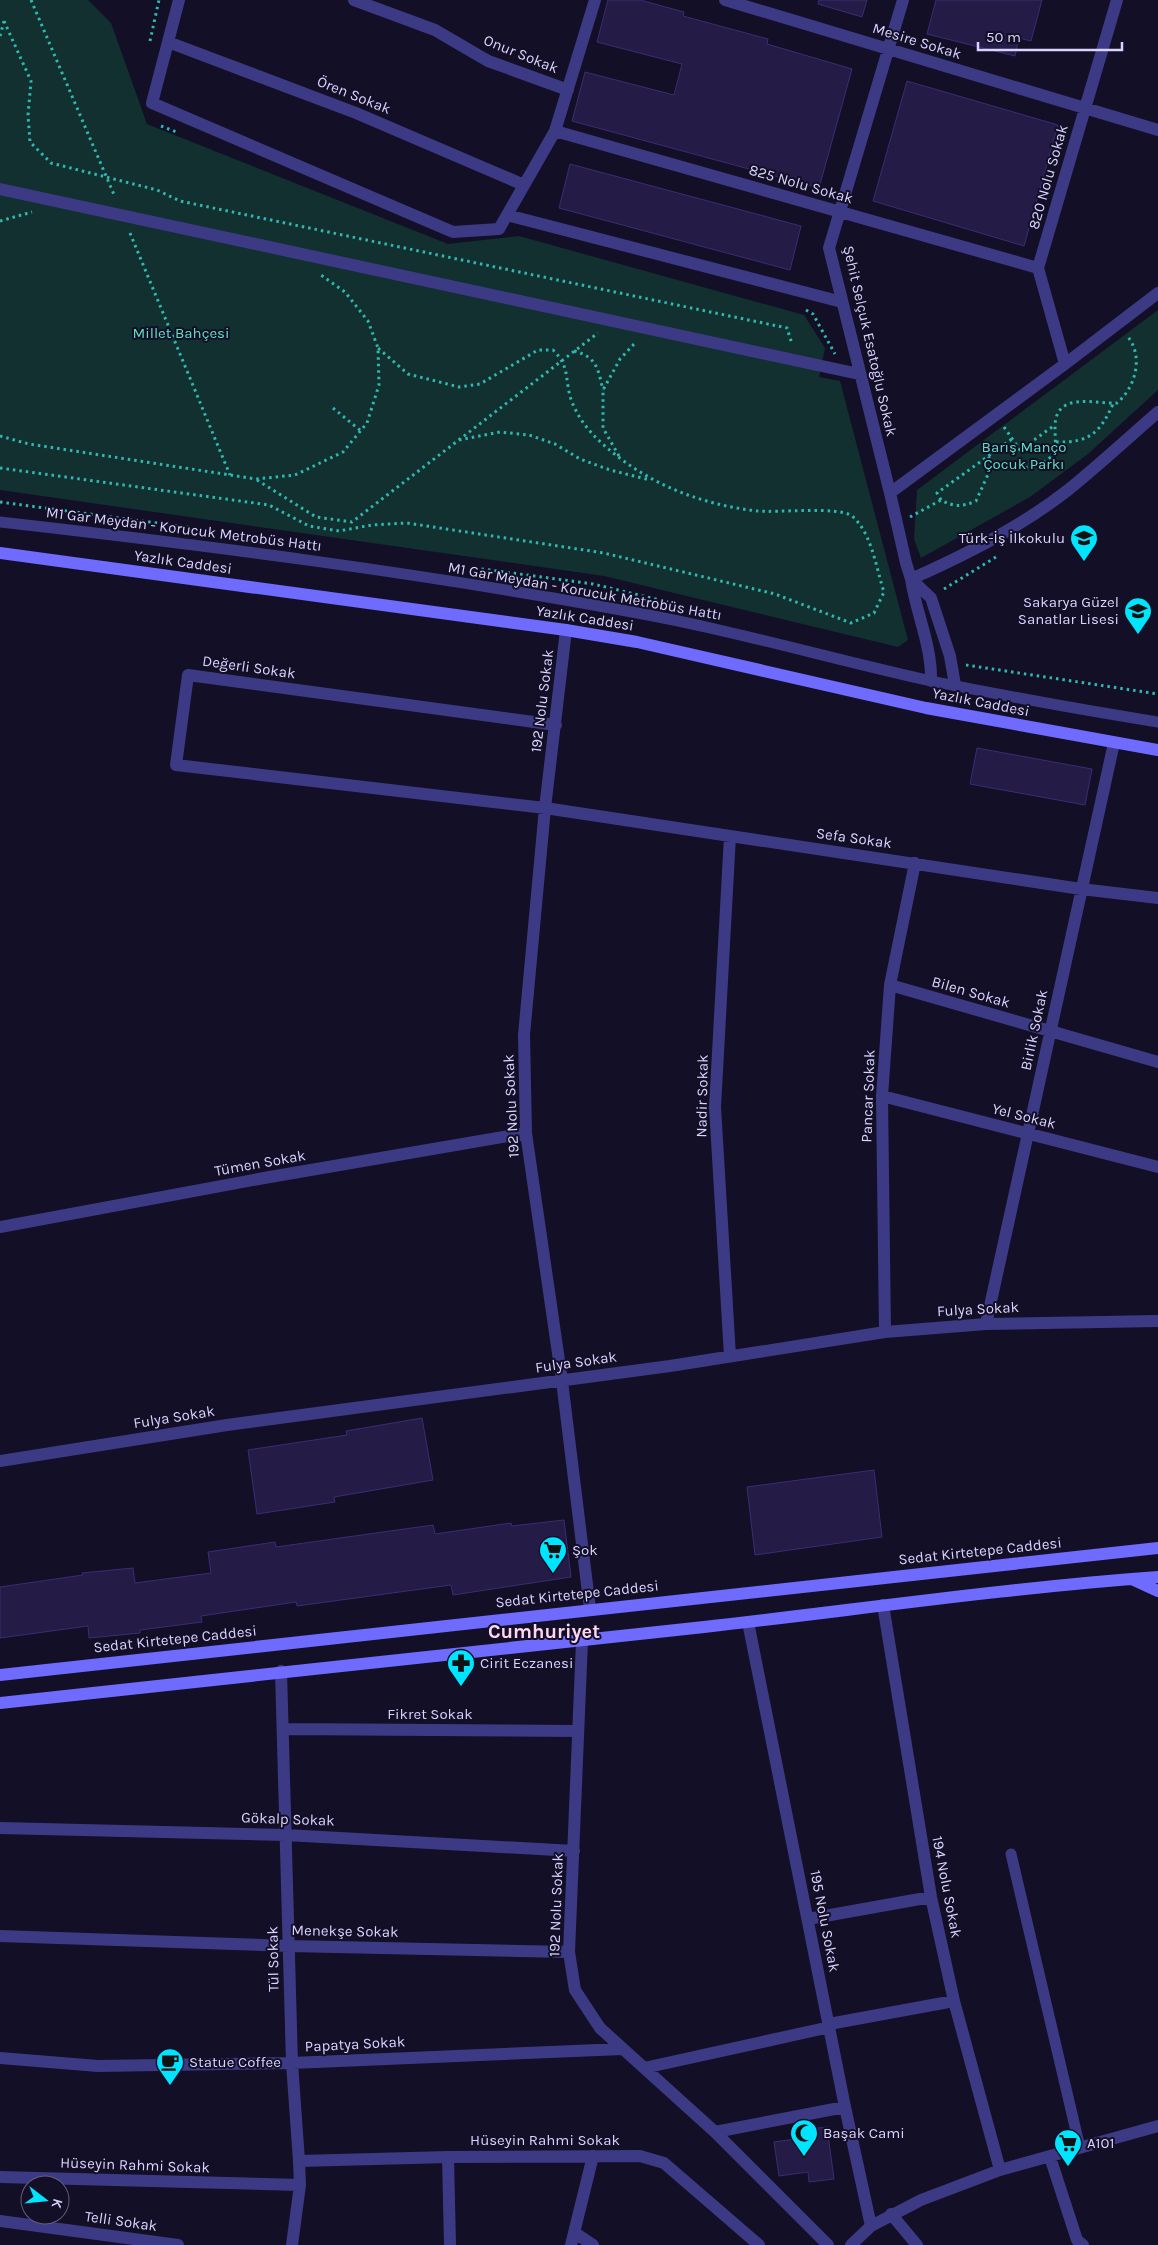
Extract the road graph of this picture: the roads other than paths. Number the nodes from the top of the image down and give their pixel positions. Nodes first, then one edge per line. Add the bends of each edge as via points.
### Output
1 (179, 0) edge
2 (354, 0) edge
3 (595, 0) edge
4 (724, 0) edge
5 (903, 0) edge
6 (1117, 0) edge
7 (168, 42) junction
8 (888, 49) junction
9 (568, 90) junction
10 (1085, 108) junction
11 (1158, 130) edge
12 (555, 131) junction
13 (524, 185) junction
14 (0, 189) edge
15 (840, 212) junction
16 (507, 215) junction
17 (1038, 268) junction
18 (1158, 293) edge
19 (842, 302) junction
20 (1065, 364) junction
21 (859, 374) junction
22 (1158, 412) edge
23 (890, 493) junction
24 (0, 522) edge
25 (0, 553) edge
26 (911, 579) junction
27 (566, 630) junction
28 (932, 681) junction
29 (955, 685) junction
30 (1158, 722) edge
31 (556, 725) junction
32 (1114, 743) junction
33 (1158, 750) edge
34 (545, 808) junction
35 (730, 836) junction
36 (915, 864) junction
37 (1082, 888) junction
38 (1158, 898) edge
39 (890, 986) junction
40 (1050, 1032) junction
41 (1158, 1062) edge
42 (882, 1096) junction
43 (526, 1133) junction
44 (1028, 1134) junction
45 (1158, 1167) edge
46 (0, 1227) edge
47 (1158, 1322) edge
48 (986, 1324) junction
49 (886, 1332) junction
50 (730, 1356) junction
51 (562, 1381) junction
52 (0, 1461) edge
53 (1158, 1548) edge
54 (1158, 1577) edge
55 (1132, 1579) junction
56 (1158, 1591) edge
57 (883, 1604) junction
58 (590, 1609) junction
59 (748, 1622) junction
60 (582, 1641) junction
61 (281, 1671) junction
62 (0, 1675) edge
63 (0, 1703) edge
64 (283, 1729) junction
65 (577, 1732) junction
66 (0, 1828) edge
67 (286, 1835) junction
68 (574, 1851) junction
69 (1011, 1854) dead end
70 (930, 1897) junction
71 (808, 1919) junction
72 (0, 1936) edge
73 (289, 1946) junction
74 (569, 1952) junction
75 (954, 2001) junction
76 (829, 2026) junction
77 (622, 2049) junction
78 (0, 2058) edge
79 (292, 2063) junction
80 (644, 2068) junction
81 (844, 2106) junction
82 (1158, 2126) edge
83 (715, 2132) junction
84 (1080, 2148) junction
85 (593, 2156) junction
86 (448, 2157) junction
87 (1050, 2157) junction
88 (299, 2161) junction
89 (1000, 2170) junction
90 (0, 2177) edge
91 (300, 2185) junction
92 (892, 2214) junction
93 (0, 2221) edge
94 (871, 2226) junction
95 (573, 2239) edge
96 (178, 2245) edge
97 (292, 2245) edge
98 (450, 2245) edge
99 (593, 2245) edge
100 (759, 2245) edge
101 (828, 2245) edge
102 (851, 2245) edge
103 (917, 2245) edge
104 (1083, 2245) edge

1 - 7 street
2 - 9 street, Onur Sokak via 435,30 488,61
3 - 9 street
4 - 8 street, Mesire Sokak
5 - 8 street, Şehit Selçuk Esatoğlu Sokak
6 - 10 street, 820 Nolu Sokak
7 - 13 street, Ören Sokak via 356,113
7 - 16 street via 152,103 453,232 499,229
8 - 10 street, Mesire Sokak
8 - 15 street, Şehit Selçuk Esatoğlu Sokak
9 - 12 street
10 - 11 street, Mesire Sokak
10 - 17 street, 820 Nolu Sokak
12 - 13 street
12 - 15 street, 825 Nolu Sokak
13 - 16 street
14 - 21 street
15 - 17 street, 825 Nolu Sokak
15 - 19 street, Şehit Selçuk Esatoğlu Sokak via 829,248
16 - 19 street
17 - 20 street
18 - 20 street
19 - 21 street, Şehit Selçuk Esatoğlu Sokak
20 - 23 street
21 - 23 street, Şehit Selçuk Esatoğlu Sokak
22 - 26 street via 1067,491 1020,523
23 - 26 street, Şehit Selçuk Esatoğlu Sokak
24 - 28 lane, M1 Gar Meydan - Korucuk Metrobüs Hattı via 320,561 634,612
25 - 27 main road, Yazlık Caddesi
26 - 28 street, Şehit Selçuk Esatoğlu Sokak via 914,602 932,661
26 - 29 street via 931,598 950,656
27 - 31 street, 192 Nolu Sokak
27 - 32 main road, Yazlık Caddesi via 646,644 926,708
28 - 29 lane, M1 Gar Meydan - Korucuk Metrobüs Hattı
29 - 30 lane, M1 Gar Meydan - Korucuk Metrobüs Hattı
31 - 34 street, 192 Nolu Sokak
31 - 34 street, Değerli Sokak via 188,675 176,765
32 - 33 main road, Yazlık Caddesi
32 - 37 street, Birlik Sokak
34 - 35 street, Sefa Sokak
34 - 43 street, 192 Nolu Sokak via 524,1034
35 - 36 street, Sefa Sokak
35 - 50 street, Nadir Sokak via 715,1107
36 - 37 street, Sefa Sokak
36 - 39 street, Pancar Sokak
37 - 38 street, Sefa Sokak
37 - 40 street, Birlik Sokak
39 - 40 street, Bilen Sokak
39 - 42 street, Pancar Sokak
40 - 41 street, Bilen Sokak
40 - 44 street, Birlik Sokak
42 - 44 street, Yel Sokak
42 - 49 street, Pancar Sokak
43 - 46 street, Tümen Sokak
43 - 51 street, 192 Nolu Sokak
44 - 45 street, Yel Sokak
44 - 48 street, Birlik Sokak
47 - 48 street, Fulya Sokak
48 - 49 street, Fulya Sokak
49 - 50 street, Fulya Sokak
50 - 51 street, Fulya Sokak
51 - 52 street, Fulya Sokak via 227,1426
51 - 58 street, 192 Nolu Sokak
53 - 58 main road, Sedat Kirtetepe Caddesi
54 - 55 main road
55 - 56 main road
55 - 57 main road
57 - 59 main road
57 - 70 street, 194 Nolu Sokak
58 - 62 main road, Sedat Kirtetepe Caddesi
59 - 60 main road
59 - 71 street, 195 Nolu Sokak
60 - 61 main road
60 - 65 street, 192 Nolu Sokak
61 - 63 main road
61 - 64 street, Tül Sokak
64 - 65 street, Fikret Sokak
64 - 67 street, Tül Sokak
65 - 68 street, 192 Nolu Sokak
66 - 67 street, Gökalp Sokak
67 - 68 street, Gökalp Sokak
67 - 73 street, Tül Sokak
68 - 74 street, 192 Nolu Sokak
69 - 84 lane
70 - 71 street
70 - 75 street, 194 Nolu Sokak
71 - 76 street, 195 Nolu Sokak
72 - 73 street, Menekşe Sokak
73 - 74 street, Menekşe Sokak
73 - 79 street, Tül Sokak
74 - 77 street, 192 Nolu Sokak via 575,1990 600,2028
75 - 76 street
75 - 89 street, 194 Nolu Sokak
76 - 80 street
76 - 81 street, 195 Nolu Sokak
77 - 79 street, Papatya Sokak
77 - 80 street, 192 Nolu Sokak
78 - 79 street, Papatya Sokak via 98,2066
79 - 88 street, Tül Sokak
80 - 83 street, 192 Nolu Sokak
81 - 83 street
81 - 94 street, 195 Nolu Sokak
82 - 84 street
83 - 101 street, 192 Nolu Sokak
84 - 87 street
85 - 86 street, Hüseyin Rahmi Sokak
85 - 95 street
85 - 100 street, Hüseyin Rahmi Sokak via 640,2156 664,2163
86 - 88 street, Hüseyin Rahmi Sokak
86 - 98 street
87 - 89 street
87 - 104 street via 1077,2240
88 - 91 street, Tül Sokak
89 - 92 street
90 - 91 street, Hüseyin Rahmi Sokak
91 - 97 street, Tül Sokak
92 - 94 street
92 - 103 street
93 - 96 street, Telli Sokak
94 - 102 street
95 - 99 street

